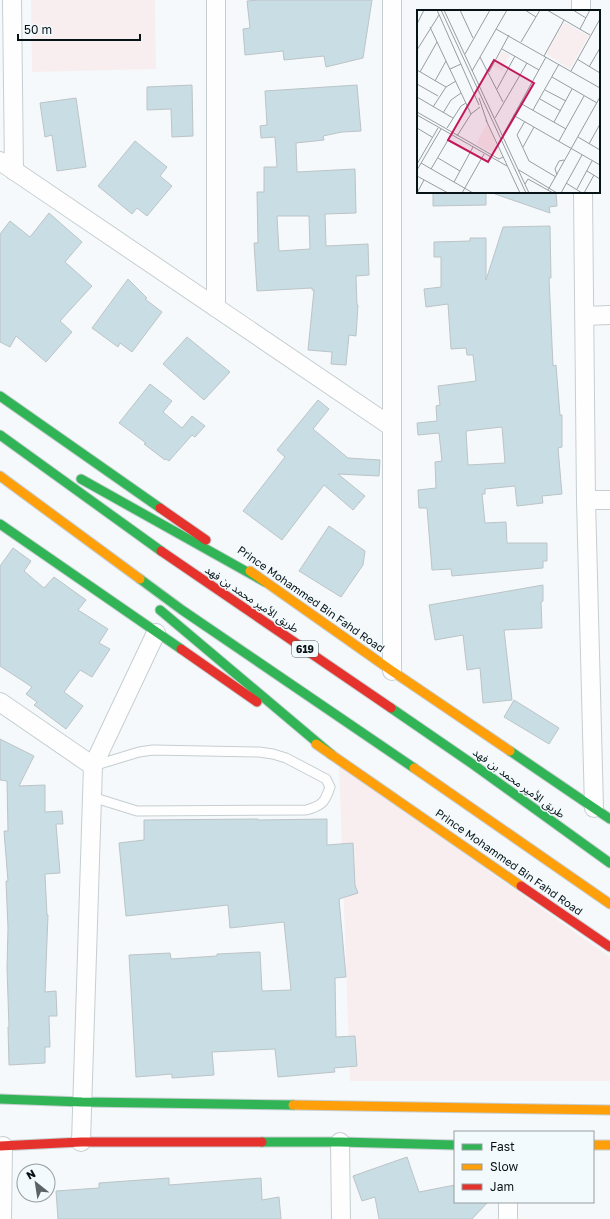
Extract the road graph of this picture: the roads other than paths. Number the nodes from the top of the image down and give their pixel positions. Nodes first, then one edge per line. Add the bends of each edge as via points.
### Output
1 (12, 0) edge
2 (216, 0) edge
3 (392, 0) edge
4 (580, 0) edge
5 (581, 10) edge
6 (7, 166) edge
7 (582, 193) edge
8 (216, 308) junction
9 (584, 316) junction
10 (610, 316) edge
11 (0, 396) edge
12 (392, 427) junction
13 (0, 435) edge
14 (1, 477) edge
15 (586, 500) junction
16 (610, 500) edge
17 (0, 524) edge
18 (112, 570) dead end
19 (265, 582) junction
20 (154, 606) dead end
21 (156, 633) junction
22 (392, 671) junction
23 (0, 702) edge
24 (332, 755) junction
25 (94, 766) junction
26 (92, 796) junction
27 (594, 808) junction
28 (610, 819) edge
29 (610, 863) edge
30 (610, 904) edge
31 (610, 947) edge
32 (0, 1099) edge
33 (82, 1102) junction
34 (610, 1110) edge
35 (81, 1142) junction
36 (340, 1142) junction
37 (454, 1145) edge
38 (594, 1145) edge
39 (610, 1145) edge
40 (2, 1146) edge
41 (508, 1203) edge
42 (2, 1219) edge
43 (341, 1219) edge
44 (508, 1219) edge

1 - 6 street
2 - 8 street
3 - 12 street
4 - 5 street
6 - 8 street
7 - 9 street
8 - 12 street
9 - 10 street
9 - 15 street
11 - 19 main road, Prince Mohammed Bin Fahd Road
12 - 22 street
13 - 19 main road
13 - 29 main road, طريق الأمير محمد بن فهد / 619 via 134,533 474,765
14 - 18 main road
14 - 30 main road via 182,610 374,739
15 - 16 street
15 - 27 street
17 - 21 main road, Prince Mohammed Bin Fahd Road
19 - 22 main road, Prince Mohammed Bin Fahd Road
20 - 24 main road
21 - 24 main road, Prince Mohammed Bin Fahd Road
21 - 25 street
22 - 27 main road, Prince Mohammed Bin Fahd Road
23 - 25 street
24 - 31 main road, Prince Mohammed Bin Fahd Road
25 - 26 street
25 - 26 lane via 154,750 258,752 286,758 326,779 330,787 325,800 317,808 306,810 137,811
26 - 33 street
27 - 28 main road, Prince Mohammed Bin Fahd Road
32 - 33 main road
33 - 34 main road
33 - 35 street
35 - 36 main road
35 - 40 main road
36 - 37 main road
36 - 43 street
38 - 39 main road
40 - 42 street
41 - 44 street

